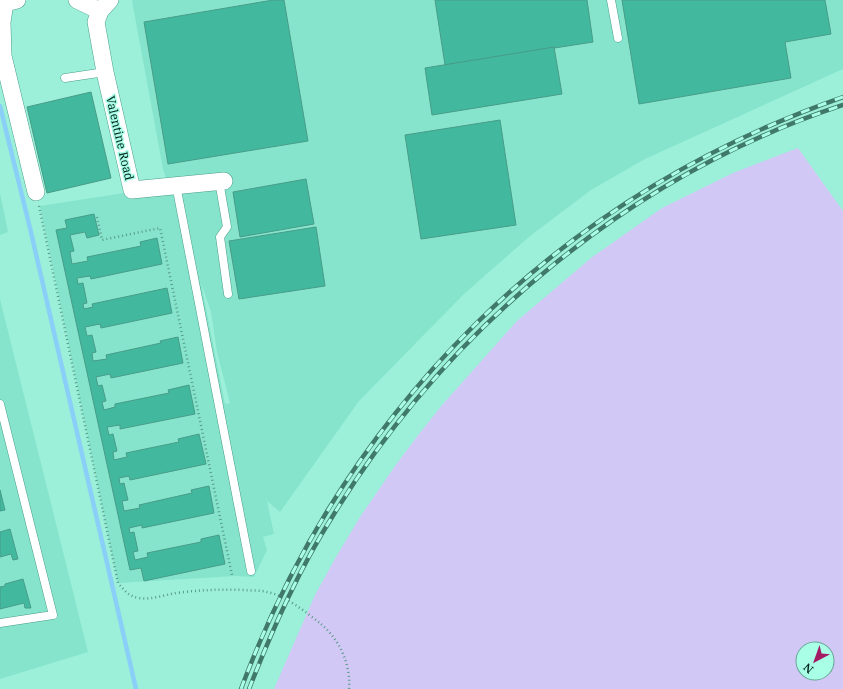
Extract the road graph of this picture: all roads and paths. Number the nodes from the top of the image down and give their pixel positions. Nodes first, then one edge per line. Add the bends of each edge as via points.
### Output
1 (17, 0) edge
2 (77, 0) edge
3 (611, 0) edge
4 (105, 6) edge
5 (618, 38) dead end
6 (105, 72) junction
7 (65, 78) dead end
8 (221, 181) joint
9 (176, 185) junction
10 (36, 192) joint
11 (97, 217) dead end
12 (228, 294) dead end
13 (0, 406) edge
14 (251, 571) dead end
15 (232, 575) dead end
16 (0, 623) edge
17 (349, 689) edge

1 - 10 street via 5,3 2,22 3,56
2 - 4 street
3 - 5 lane
4 - 6 street, Valentine Road via 96,22
6 - 7 lane
6 - 9 street, Valentine Road via 132,190
8 - 9 street, Valentine Road
8 - 12 lane via 227,227 220,237
9 - 14 lane
10 - 17 path via 118,583 128,595 141,598 218,589 267,592 280,597 313,617 334,639 348,665
11 - 15 path via 102,240 160,228
13 - 16 lane via 53,615

